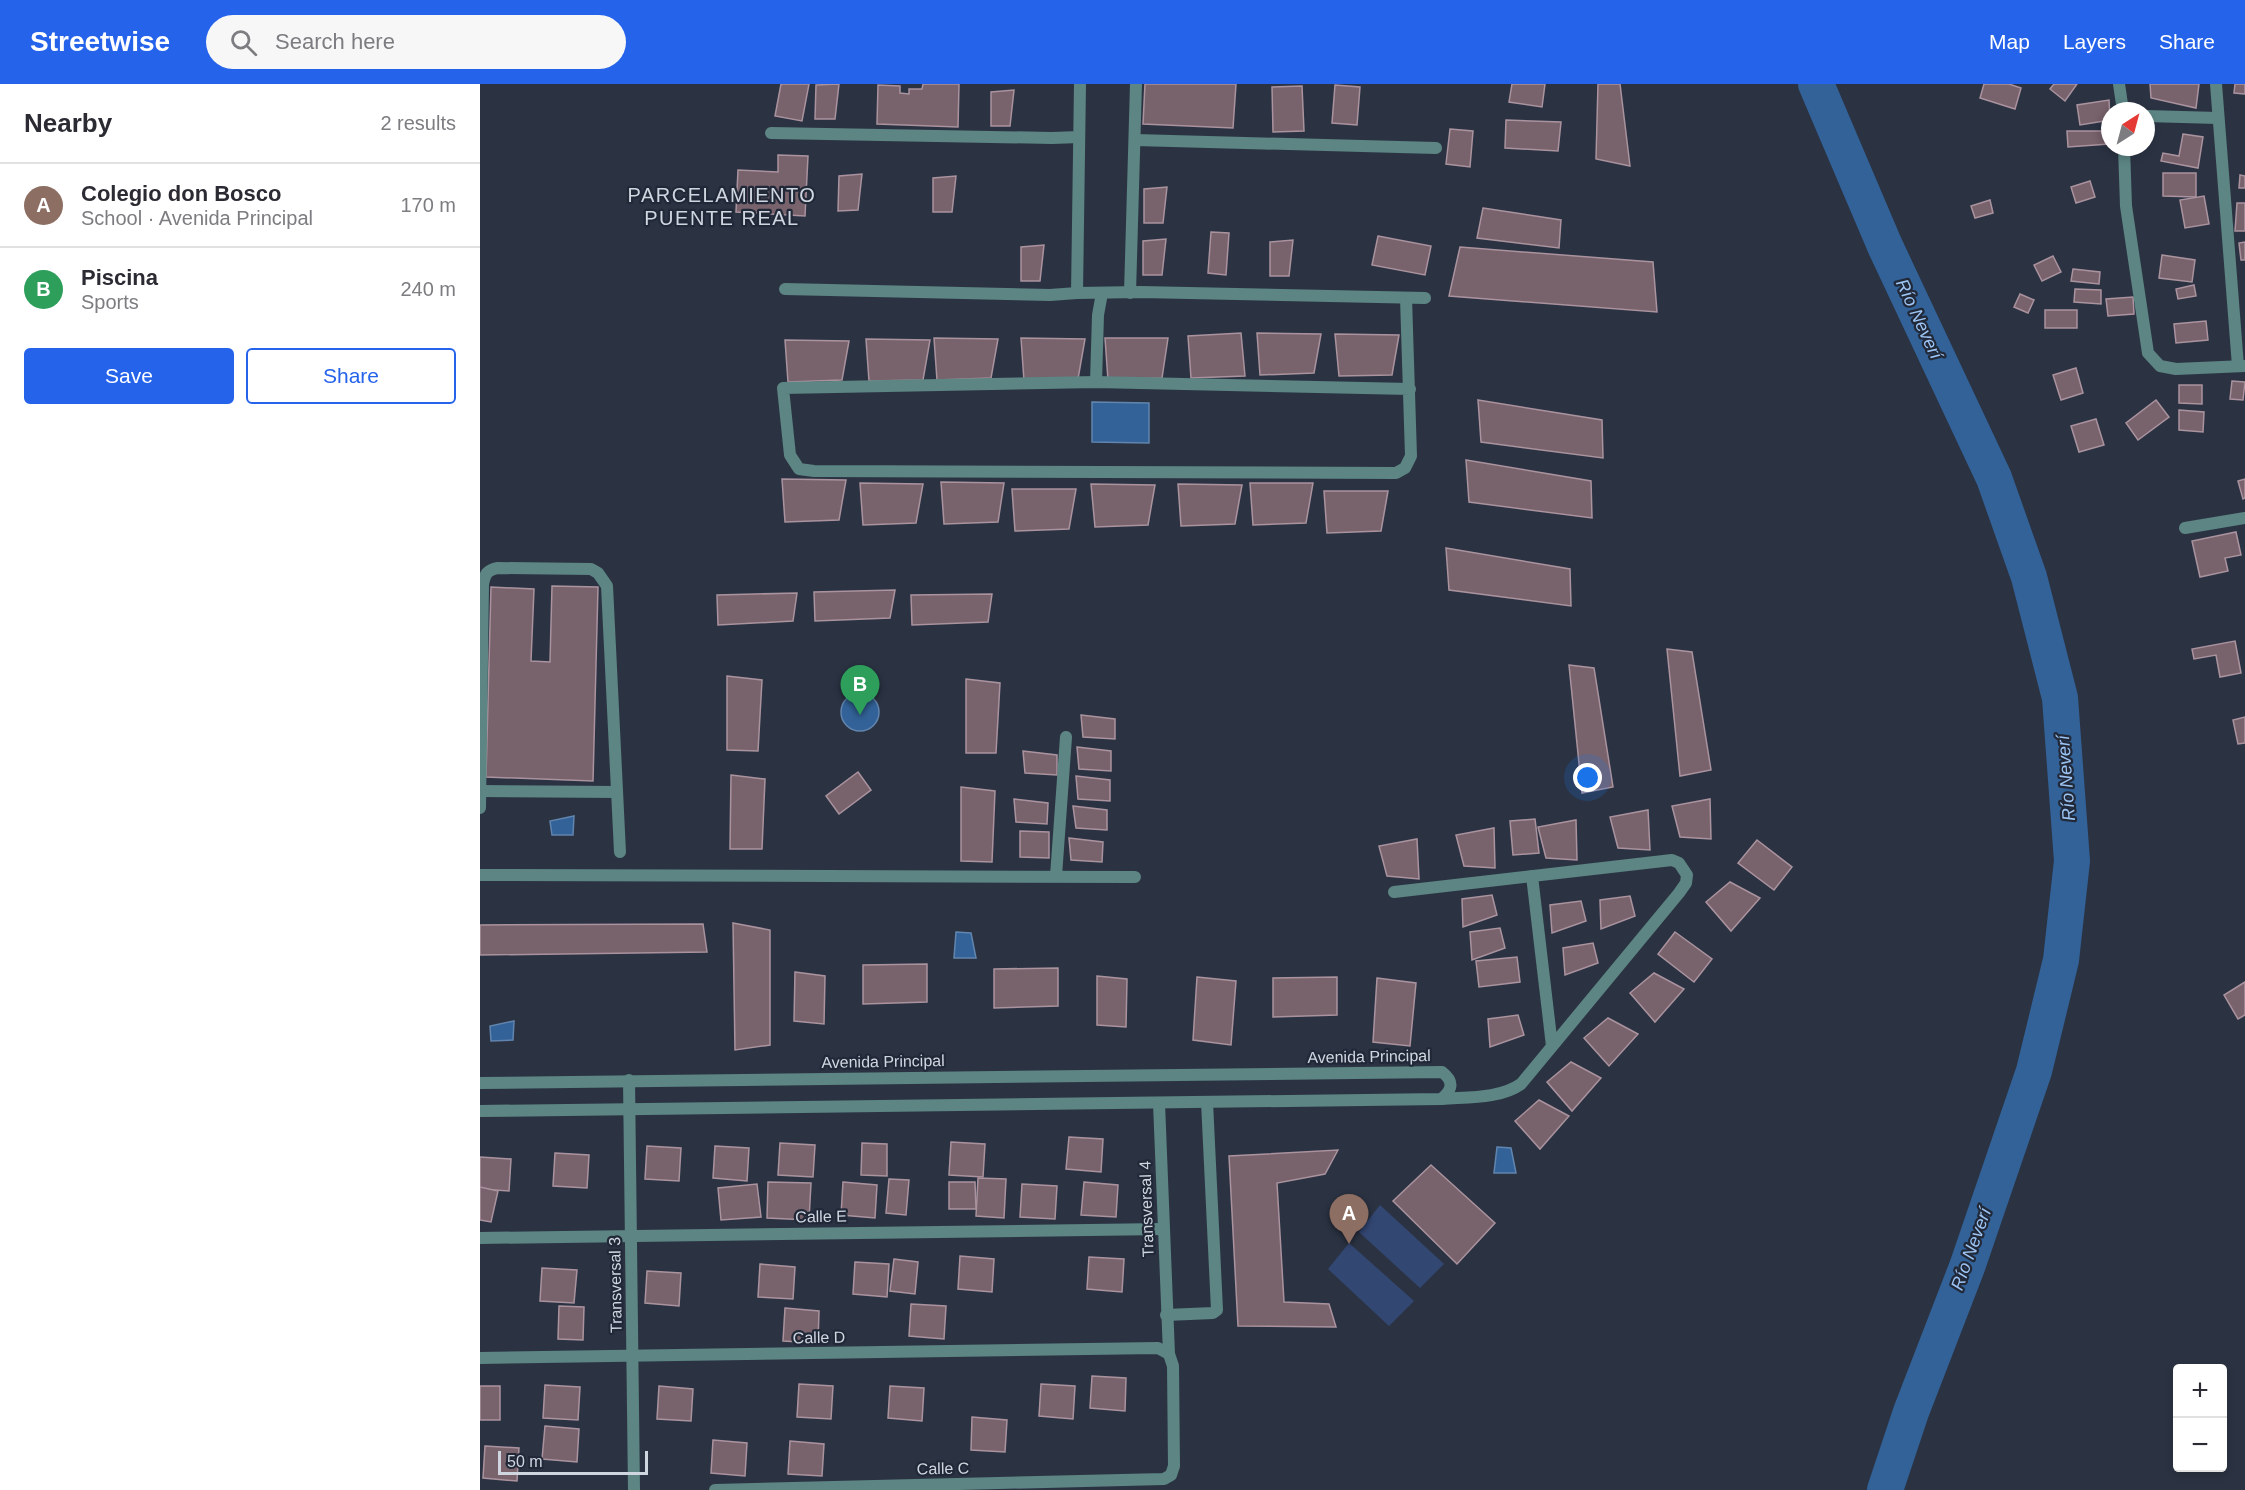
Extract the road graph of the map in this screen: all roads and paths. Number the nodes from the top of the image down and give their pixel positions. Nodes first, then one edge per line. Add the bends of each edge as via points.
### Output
1 (1080, 84) edge
2 (1136, 84) edge
3 (2119, 84) edge
4 (2216, 84) edge
5 (2122, 102) edge
6 (2155, 116) edge
7 (2218, 118) junction
8 (771, 133) dead end
9 (1079, 137) junction
10 (1135, 140) junction
11 (1436, 148) dead end
12 (2124, 156) edge
13 (785, 288) dead end
14 (1077, 293) junction
15 (1102, 293) junction
16 (1130, 293) junction
17 (1406, 298) junction
18 (1425, 298) dead end
19 (2242, 366) edge
20 (1096, 382) junction
21 (1410, 389) junction
22 (2245, 518) edge
23 (2186, 528) dead end
24 (1066, 737) dead end
25 (480, 791) edge
26 (617, 792) junction
27 (480, 808) edge
28 (620, 852) dead end
29 (480, 875) edge
30 (1056, 876) junction
31 (1532, 876) junction
32 (1135, 877) dead end
33 (1394, 892) dead end
34 (1552, 1046) junction
35 (629, 1080) junction
36 (480, 1083) edge
37 (1441, 1100) junction
38 (1159, 1102) junction
39 (1208, 1102) junction
40 (629, 1108) junction
41 (480, 1111) edge
42 (1163, 1229) junction
43 (631, 1235) junction
44 (480, 1238) edge
45 (1167, 1315) junction
46 (1163, 1351) junction
47 (633, 1356) junction
48 (480, 1358) edge
49 (1171, 1475) joint
50 (634, 1490) edge
51 (715, 1490) edge

1 - 9 street
2 - 10 street
3 - 5 street
4 - 7 street
6 - 7 street
7 - 19 street
8 - 9 street
9 - 14 street
10 - 11 street
10 - 16 street
12 - 19 street via 2126,206 2148,353 2160,366 2176,369
13 - 14 street
14 - 15 street
15 - 16 street
15 - 20 street
16 - 17 street
17 - 18 street
17 - 21 street
20 - 21 street
20 - 21 street via 783,388 790,454 799,469 814,471 1396,473 1405,468 1411,456
22 - 23 street
24 - 30 street
25 - 26 street
25 - 26 street via 483,584 490,569 498,568 591,569 607,586
25 - 27 street
26 - 28 street
29 - 30 street
30 - 32 street
31 - 33 street
31 - 34 street
31 - 34 street via 1672,860 1687,875 1686,883
34 - 37 street via 1511,1091
35 - 36 street, Avenida Principal
35 - 37 street, Avenida Principal via 1442,1072 1451,1080 1452,1087
35 - 40 street, Transversal 3
37 - 39 street
38 - 39 street
38 - 40 street
38 - 42 street, Transversal 4
39 - 45 street via 1217,1310
40 - 41 street
40 - 43 street, Transversal 3
42 - 43 street, Calle E
42 - 45 street, Transversal 4
43 - 44 street, Calle E
43 - 47 street, Transversal 3
45 - 46 street, Transversal 4
46 - 47 street, Calle D
46 - 49 street, Transversal 4 via 1173,1366
47 - 48 street, Calle D
47 - 50 street, Transversal 3
49 - 51 street, Calle C via 1164,1479

